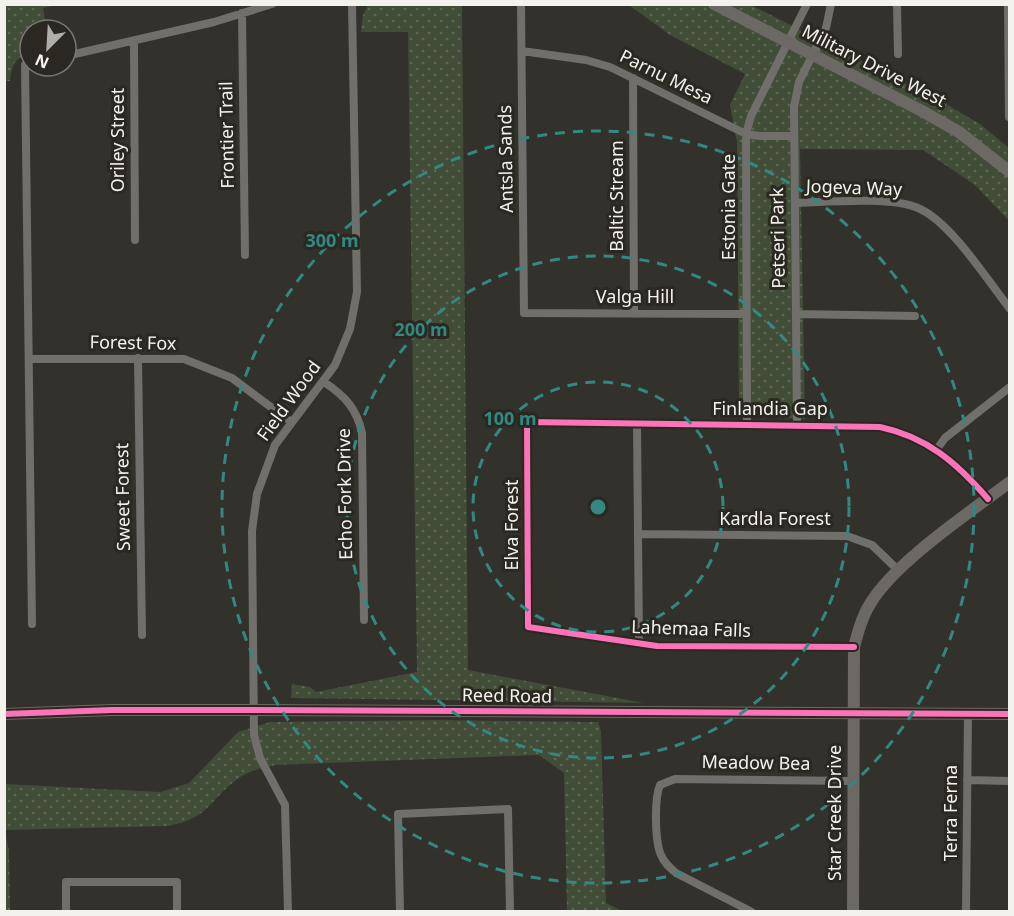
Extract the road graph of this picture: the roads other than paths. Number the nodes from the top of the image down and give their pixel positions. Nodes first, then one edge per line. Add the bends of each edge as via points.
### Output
1 (272, 4) edge
2 (352, 4) edge
3 (521, 4) edge
4 (714, 4) edge
5 (807, 4) edge
6 (831, 4) edge
7 (897, 4) edge
8 (1008, 4) edge
9 (242, 13) junction
10 (134, 41) junction
11 (788, 42) junction
12 (522, 51) junction
13 (78, 53) edge
14 (898, 54) dead end
15 (813, 55) junction
16 (1009, 62) edge
17 (27, 78) edge
18 (633, 78) junction
19 (1009, 117) edge
20 (746, 134) junction
21 (794, 136) junction
22 (1010, 172) edge
23 (795, 202) junction
24 (135, 240) dead end
25 (245, 255) dead end
26 (1010, 309) edge
27 (524, 313) joint
28 (634, 314) junction
29 (746, 314) junction
30 (796, 314) junction
31 (915, 316) dead end
32 (138, 358) junction
33 (28, 359) junction
34 (324, 382) junction
35 (1010, 387) edge
36 (291, 422) junction
37 (527, 422) joint
38 (637, 424) junction
39 (747, 424) junction
40 (797, 424) junction
41 (937, 449) junction
42 (1010, 482) edge
43 (988, 499) junction
44 (639, 534) junction
45 (898, 570) junction
46 (364, 620) dead end
47 (32, 624) dead end
48 (528, 627) joint
49 (142, 635) dead end
50 (639, 644) junction
51 (854, 647) junction
52 (255, 710) junction
53 (4, 714) edge
54 (968, 714) junction
55 (1010, 714) edge
56 (854, 715) junction
57 (967, 780) junction
58 (853, 781) junction
59 (1010, 781) edge
60 (66, 912) edge
61 (177, 912) edge
62 (288, 912) edge
63 (400, 912) edge
64 (510, 912) edge
65 (752, 912) edge
66 (853, 912) edge
67 (966, 912) edge

1 - 9 street
2 - 34 street, Field Wood via 357,292 344,348
3 - 12 street, Antsla Sands
4 - 11 street, Military Drive West
5 - 11 street, Estonia Gate
6 - 15 street
7 - 14 street
8 - 16 street
9 - 10 street
9 - 25 street, Frontier Trail
10 - 13 street
10 - 24 street, Oriley Street
11 - 15 street, Military Drive West
11 - 20 street, Estonia Gate
12 - 18 street, Parnu Mesa via 586,60
12 - 27 street, Antsla Sands
15 - 21 street, Petseri Park via 799,82
15 - 22 street, Military Drive West via 959,132
16 - 19 street
17 - 33 street
18 - 20 street, Parnu Mesa
18 - 28 street, Baltic Stream
20 - 21 street, Parnu Mesa
20 - 29 street, Estonia Gate
21 - 23 street, Petseri Park
23 - 26 street, Jogeva Way via 896,202 917,207 950,234
23 - 30 street, Petseri Park
27 - 28 street, Valga Hill
28 - 29 street, Valga Hill
29 - 39 street, Estonia Gate
30 - 31 street
30 - 40 street, Petseri Park
32 - 33 street, Forest Fox
32 - 36 street, Forest Fox via 184,359 212,368 261,397
32 - 49 street, Sweet Forest
33 - 47 street
34 - 36 street, Field Wood
34 - 46 street, Echo Fork Drive via 344,397 359,417 362,434
35 - 41 street via 945,438
36 - 52 street, Field Wood via 268,461 254,513
37 - 38 street, Finlandia Gap
37 - 48 street, Elva Forest
38 - 39 street, Finlandia Gap
38 - 44 street
39 - 40 street, Finlandia Gap
40 - 41 street, Finlandia Gap via 880,427 899,431
41 - 43 street, Finlandia Gap via 966,473
42 - 43 street, Star Creek Drive
43 - 45 street, Star Creek Drive
44 - 45 street, Kardla Forest via 847,536 872,544
44 - 50 street
45 - 51 street, Star Creek Drive via 870,604
48 - 50 street, Lahemaa Falls
50 - 51 street, Lahemaa Falls
51 - 56 street, Star Creek Drive
52 - 53 street, Reed Road
52 - 56 street, Reed Road
52 - 62 street, Field Wood via 254,735 260,758 285,805
54 - 55 street, Reed Road
54 - 56 street, Reed Road
54 - 57 street, Terra Ferna
56 - 58 street, Star Creek Drive
57 - 59 street
57 - 67 street, Terra Ferna
58 - 65 street, Meadow Bea via 675,778 660,785 658,849 663,859 676,873
58 - 66 street, Star Creek Drive
60 - 61 street via 66,882 177,882
63 - 64 street via 398,814 508,809

